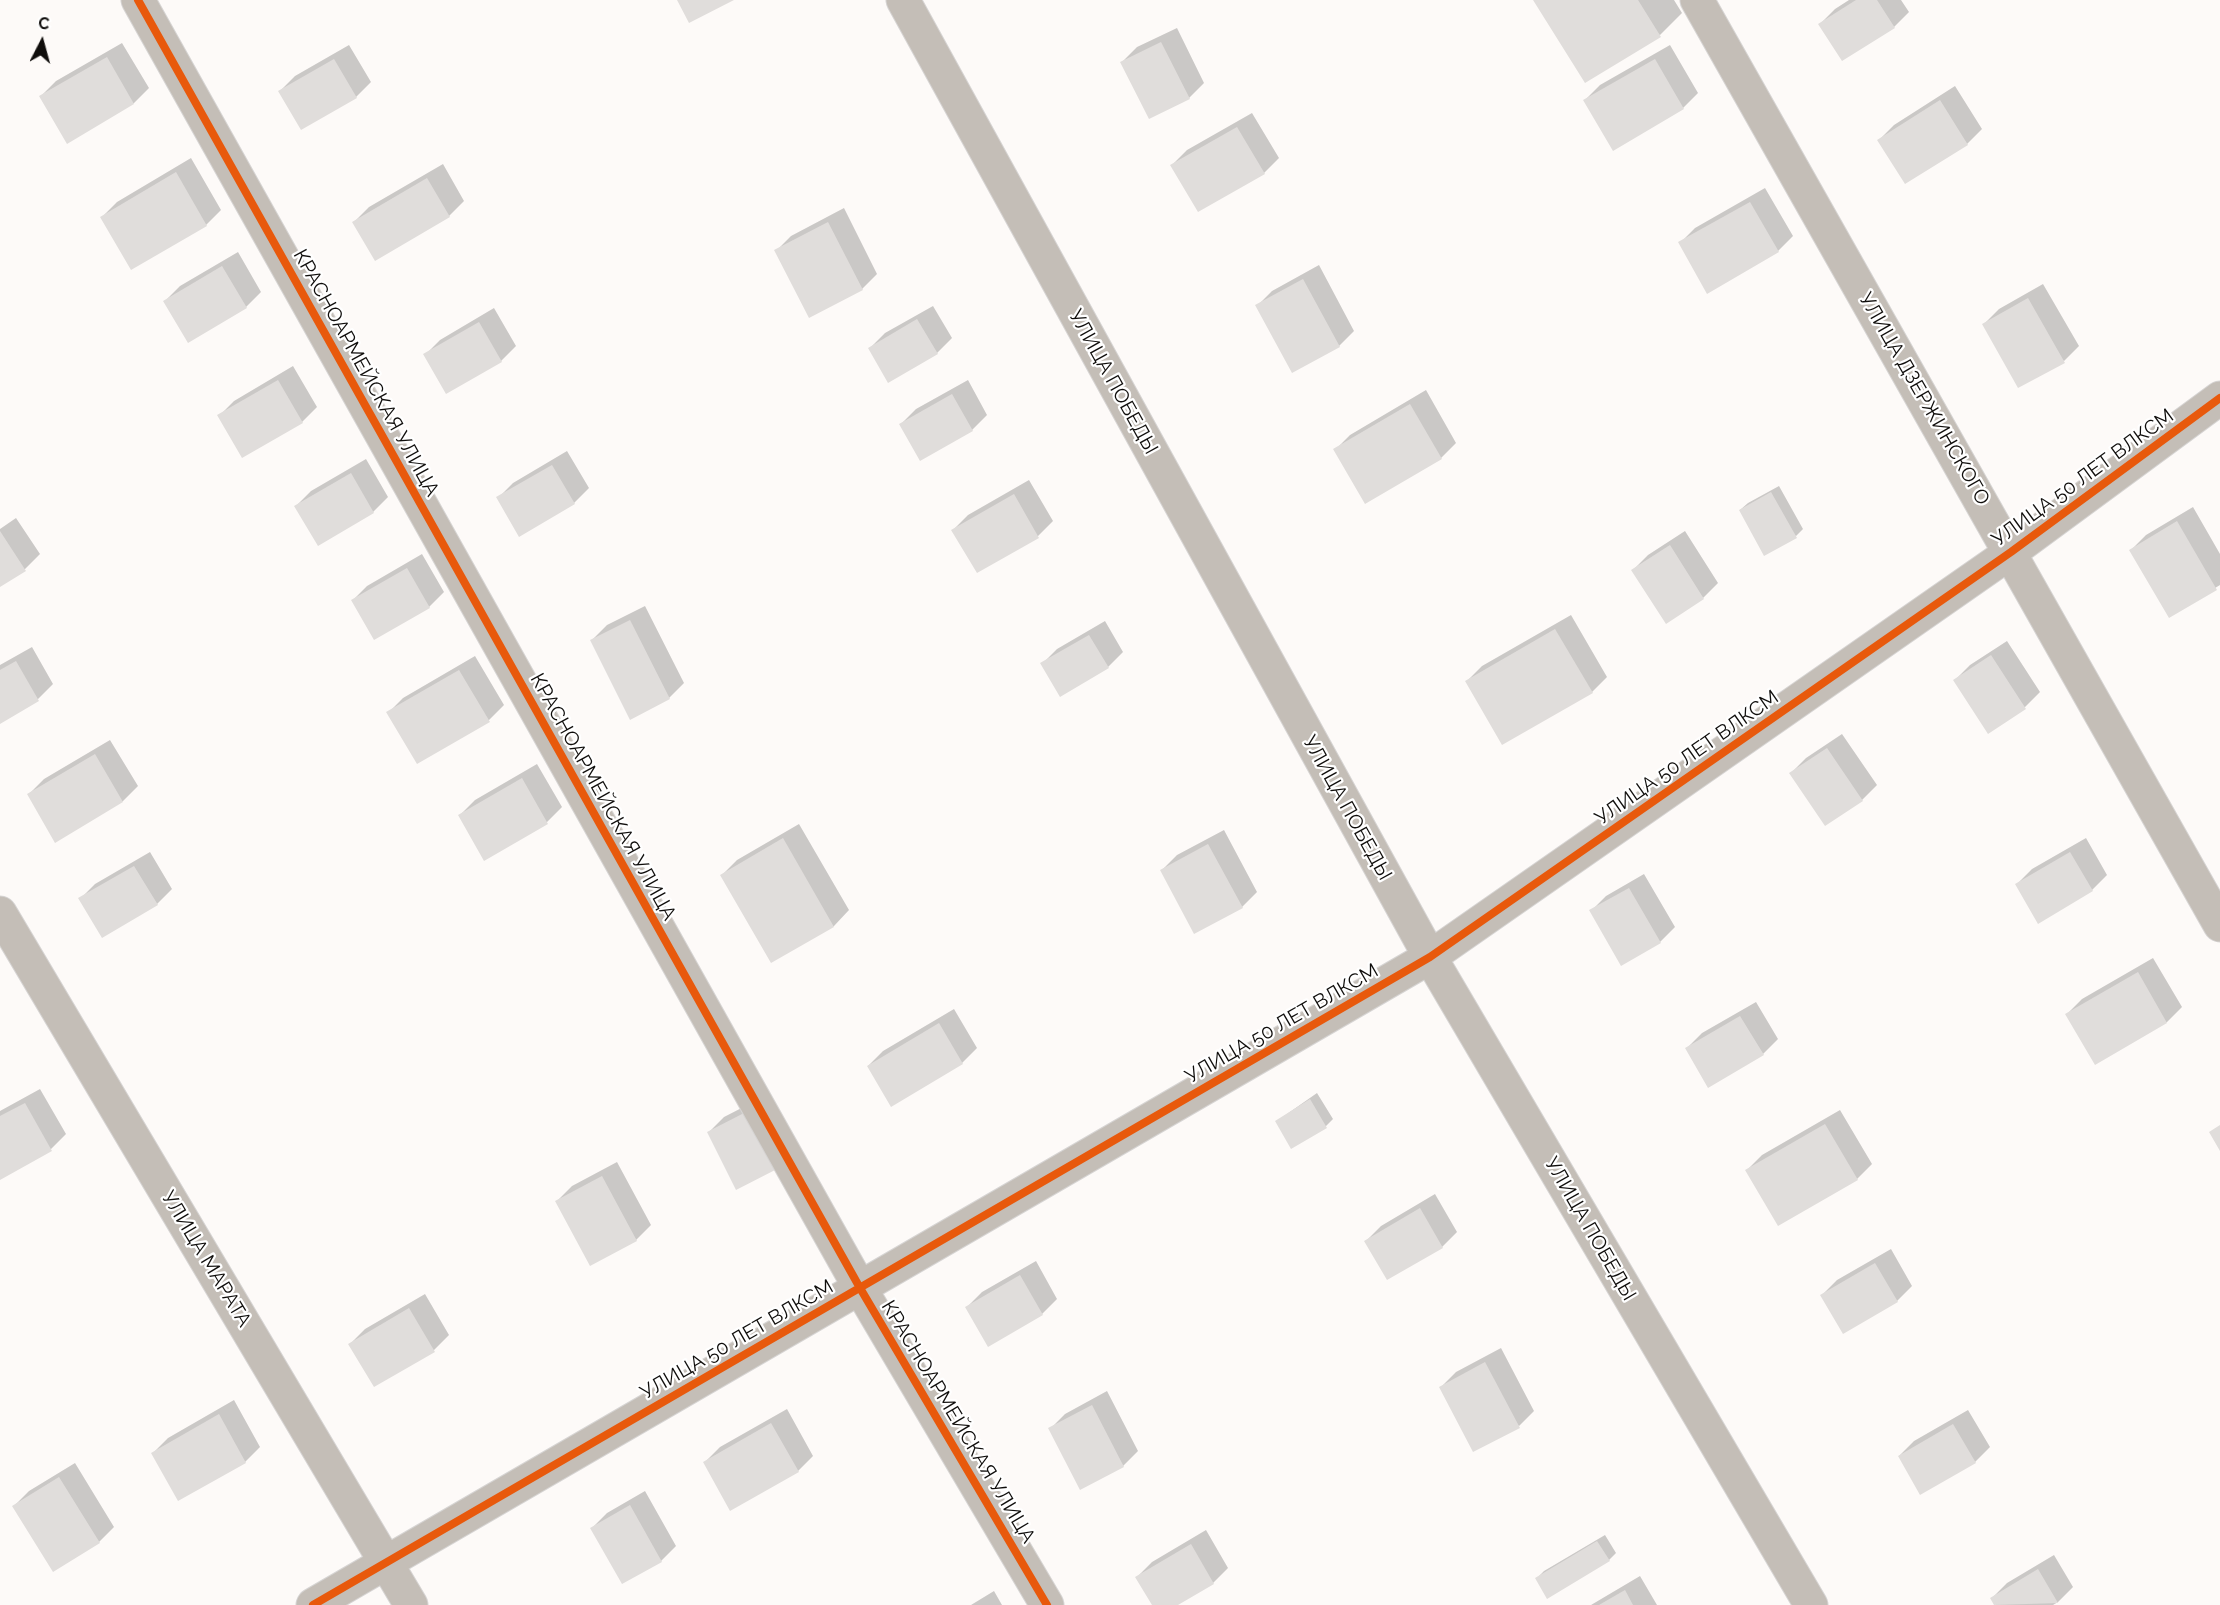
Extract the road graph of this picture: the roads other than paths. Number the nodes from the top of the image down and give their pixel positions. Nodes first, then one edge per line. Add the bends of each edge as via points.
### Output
1 (138, 0) edge
2 (903, 0) edge
3 (1697, 0) edge
4 (2220, 398) edge
5 (2011, 552) junction
6 (0, 913) edge
7 (2220, 925) edge
8 (1430, 957) junction
9 (860, 1288) junction
10 (386, 1562) junction
11 (313, 1605) edge
12 (411, 1605) edge
13 (1047, 1605) edge
14 (1811, 1605) edge

1 - 9 street, КРАСНОАРМЕЙСКАЯ УЛИЦА
2 - 8 street, УЛИЦА ПОБЕДЫ
3 - 5 street, УЛИЦА ДЗЕРЖИНСКОГО
4 - 5 street, УЛИЦА 50 ЛЕТ ВЛКСМ
5 - 7 street, УЛИЦА ДЗЕРЖИНСКОГО
5 - 8 street, УЛИЦА 50 ЛЕТ ВЛКСМ
6 - 10 street, УЛИЦА МАРАТА
8 - 9 street, УЛИЦА 50 ЛЕТ ВЛКСМ
8 - 14 street, УЛИЦА ПОБЕДЫ
9 - 10 street, УЛИЦА 50 ЛЕТ ВЛКСМ
9 - 13 street, КРАСНОАРМЕЙСКАЯ УЛИЦА
10 - 11 street, УЛИЦА 50 ЛЕТ ВЛКСМ
10 - 12 street, УЛИЦА МАРАТА

